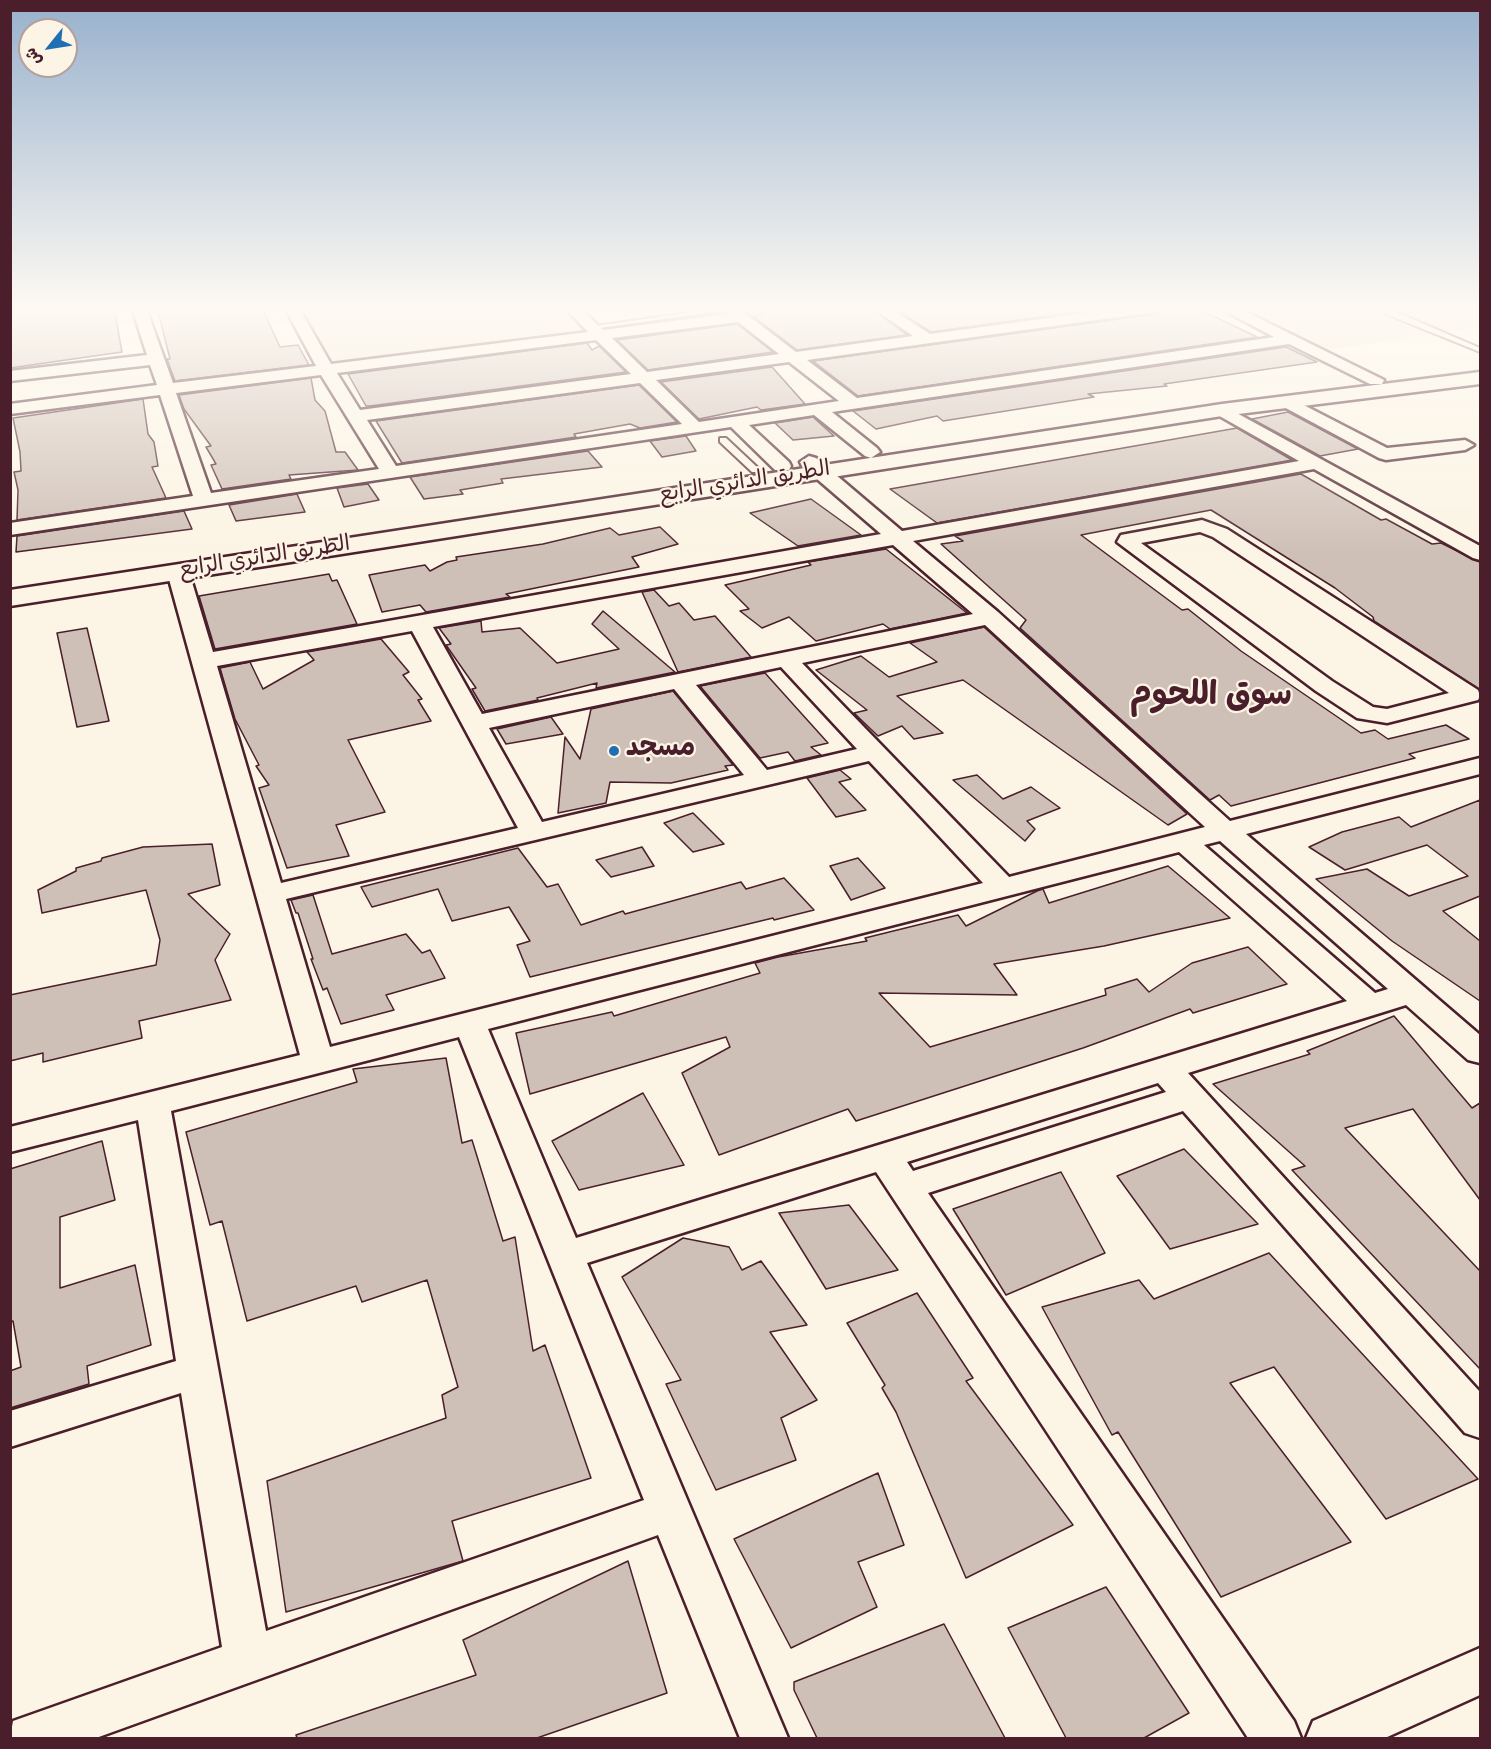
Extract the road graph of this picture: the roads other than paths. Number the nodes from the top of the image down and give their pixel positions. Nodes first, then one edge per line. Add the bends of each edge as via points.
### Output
1 (166, 389) edge
2 (161, 390) edge
3 (339, 390) edge
4 (546, 390) edge
5 (658, 390) edge
6 (835, 390) edge
7 (957, 390) edge
8 (1299, 390) edge
9 (1387, 390) edge
10 (1288, 402) junction
11 (855, 405) junction
12 (10, 409) edge
13 (818, 410) junction
14 (1222, 410) junction
15 (356, 416) junction
16 (736, 422) junction
17 (696, 428) junction
18 (723, 440) dead end
19 (1465, 445) dead end
20 (871, 452) junction
21 (1317, 463) junction
22 (782, 466) junction
23 (815, 467) junction
24 (755, 470) junction
25 (391, 473) junction
26 (204, 500) junction
27 (10, 529) edge
28 (898, 538) junction
29 (1480, 554) edge
30 (178, 572) junction
31 (10, 582) edge
32 (10, 598) edge
33 (990, 617) junction
34 (420, 623) junction
35 (786, 659) junction
36 (204, 661) junction
37 (680, 681) junction
38 (1475, 698) edge
39 (475, 723) junction
40 (875, 752) junction
41 (1480, 766) edge
42 (761, 779) junction
43 (1224, 830) junction
44 (534, 832) junction
45 (1182, 840) junction
46 (1002, 886) junction
47 (270, 894) junction
48 (1412, 992) junction
49 (1370, 1005) junction
50 (469, 1023) junction
51 (1480, 1052) edge
52 (318, 1061) junction
53 (1165, 1069) junction
54 (1189, 1097) junction
55 (152, 1103) junction
56 (10, 1140) edge
57 (894, 1172) junction
58 (564, 1256) junction
59 (198, 1371) junction
60 (1480, 1420) edge
61 (10, 1429) edge
62 (669, 1511) junction
63 (248, 1661) junction
64 (1480, 1671) edge
65 (30, 1738) edge
66 (764, 1738) edge
67 (1277, 1738) edge
68 (1330, 1738) edge

1 - 26 street
2 - 12 street
3 - 15 street
4 - 15 street
5 - 17 street
6 - 11 street
7 - 11 street
8 - 20 main road, الطريق الدائري الرابع
9 - 10 main road, الطريق الدائري الرابع
10 - 14 main road, الطريق الدائري الرابع
10 - 19 street via 1386,454
11 - 13 street
13 - 16 street
13 - 20 street
14 - 21 street
14 - 23 main road, الطريق الدائري الرابع
15 - 25 street
16 - 17 street
16 - 22 street
17 - 25 street
18 - 24 lane
20 - 23 main road, الطريق الدائري الرابع
21 - 28 street
21 - 29 street
22 - 23 main road, الطريق الدائري الرابع
22 - 24 main road, الطريق الدائري الرابع
23 - 28 street
23 - 30 main road, الطريق الدائري الرابع
24 - 31 main road, الطريق الدائري الرابع
25 - 26 street
26 - 27 street
28 - 33 street
28 - 34 street
30 - 32 main road, الطريق الدائري الرابع
30 - 36 street
33 - 35 street
33 - 43 street
34 - 36 street
34 - 39 street
35 - 37 street
35 - 40 street
36 - 47 street
37 - 39 street
37 - 42 street
38 - 38 street via 1213,530 1196,526 1128,539 1130,546 1366,713 1387,716
39 - 44 street
40 - 42 street
40 - 46 street
41 - 43 street
42 - 44 street
43 - 45 street
43 - 48 street
44 - 47 street
45 - 46 street
45 - 49 street
46 - 50 street
47 - 52 street
48 - 49 street
48 - 51 street
49 - 53 street
50 - 52 street
50 - 58 street
52 - 55 street
53 - 54 street
53 - 57 street
54 - 57 street
54 - 60 street
55 - 56 street
55 - 59 street
57 - 58 street
57 - 67 street
58 - 62 street
59 - 61 street
59 - 63 street
62 - 63 street
62 - 66 street
63 - 65 street
64 - 68 street

